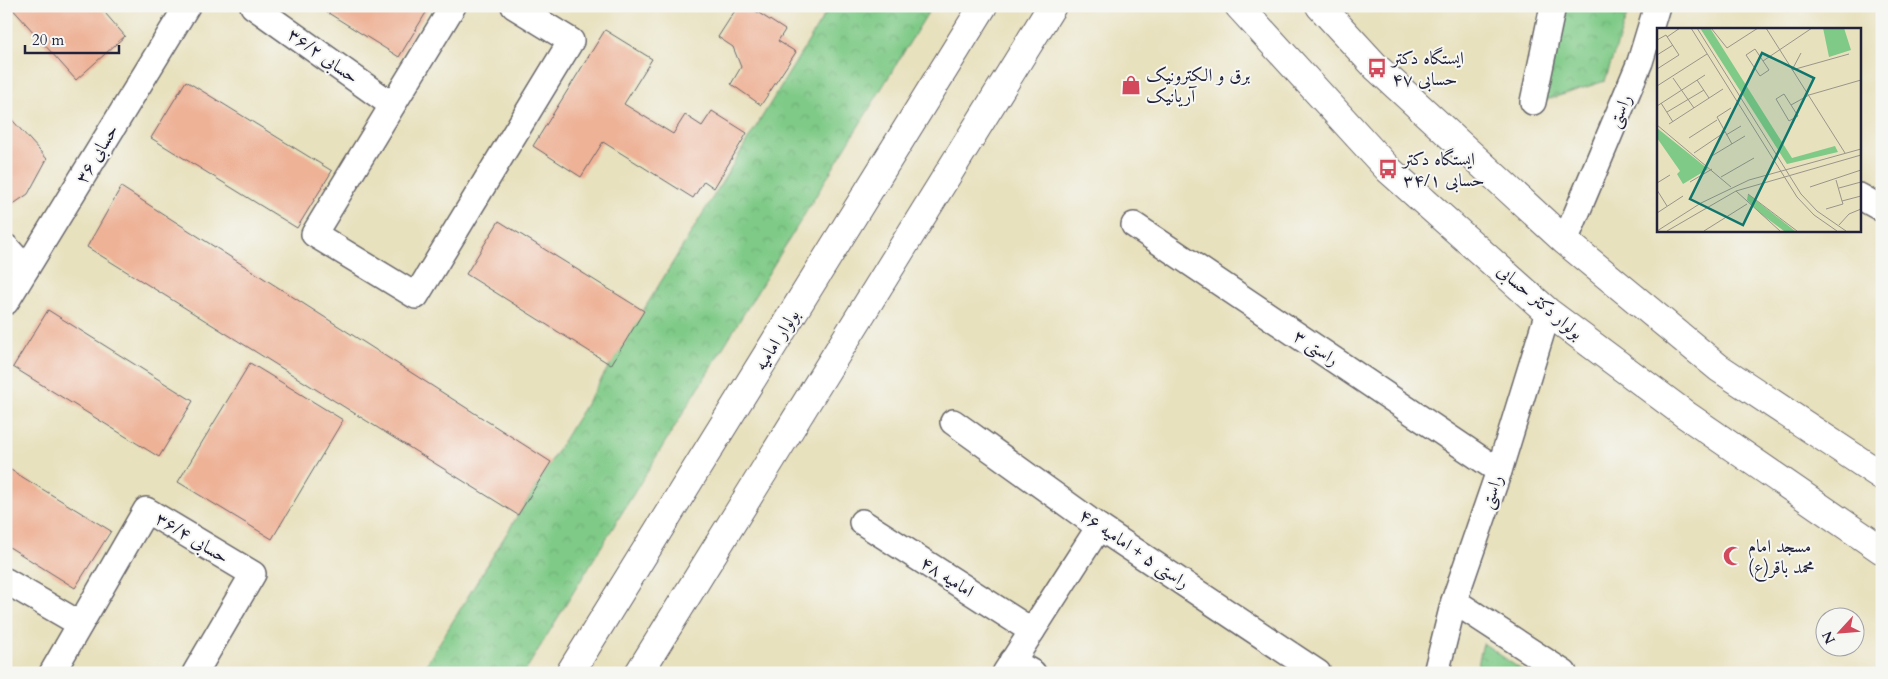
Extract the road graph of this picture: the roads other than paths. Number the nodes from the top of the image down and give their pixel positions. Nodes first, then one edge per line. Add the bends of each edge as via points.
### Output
1 (187, 6) edge
2 (253, 6) edge
3 (453, 6) edge
4 (514, 6) edge
5 (983, 6) edge
6 (1052, 6) edge
7 (1239, 6) edge
8 (1320, 6) edge
9 (1553, 6) edge
10 (1657, 6) edge
11 (1649, 67) edge
12 (1533, 102) dead end
13 (392, 105) junction
14 (1860, 197) edge
15 (1882, 209) edge
16 (1134, 225) dead end
17 (1565, 241) junction
18 (6, 247) edge
19 (16, 269) edge
20 (6, 302) edge
21 (1548, 312) junction
22 (953, 422) dead end
23 (1499, 471) junction
24 (1882, 476) edge
25 (862, 522) dead end
26 (1100, 527) junction
27 (1882, 550) edge
28 (6, 581) edge
29 (1454, 601) junction
30 (80, 624) junction
31 (1032, 631) junction
32 (1017, 669) edge
33 (52, 673) edge
34 (195, 673) edge
35 (570, 673) edge
36 (639, 673) edge
37 (1318, 673) edge
38 (1436, 673) edge
39 (1564, 673) edge

1 - 19 street, حسابی ۳۶
2 - 13 street, حسابی ۳۶/۲
3 - 13 street
4 - 13 street via 571,41 416,296 314,234
5 - 35 main road, بولوار امامیه
6 - 36 main road
7 - 21 main road, بولوار دکتر حسابی via 1388,169
8 - 17 main road via 1377,68
9 - 12 street
10 - 11 street, راستی
11 - 17 street, راستی
14 - 15 street
16 - 23 street, راستی ۳
17 - 24 main road via 1718,368
18 - 19 street
19 - 20 street, حسابی ۳۶
21 - 23 street, راستی
21 - 27 main road, بولوار دکتر حسابی via 1686,415
22 - 26 street, راستی ۵ + امامیه ۴۶
23 - 29 street, راستی
25 - 31 street, امامیه ۴۸
26 - 31 street
26 - 37 street, راستی ۵ + امامیه ۴۶
28 - 30 street
29 - 38 street, راستی
29 - 39 street
30 - 33 street, حسابی ۳۶/۴
30 - 34 street, حسابی ۳۶/۴ via 146,510 253,574
31 - 32 street

